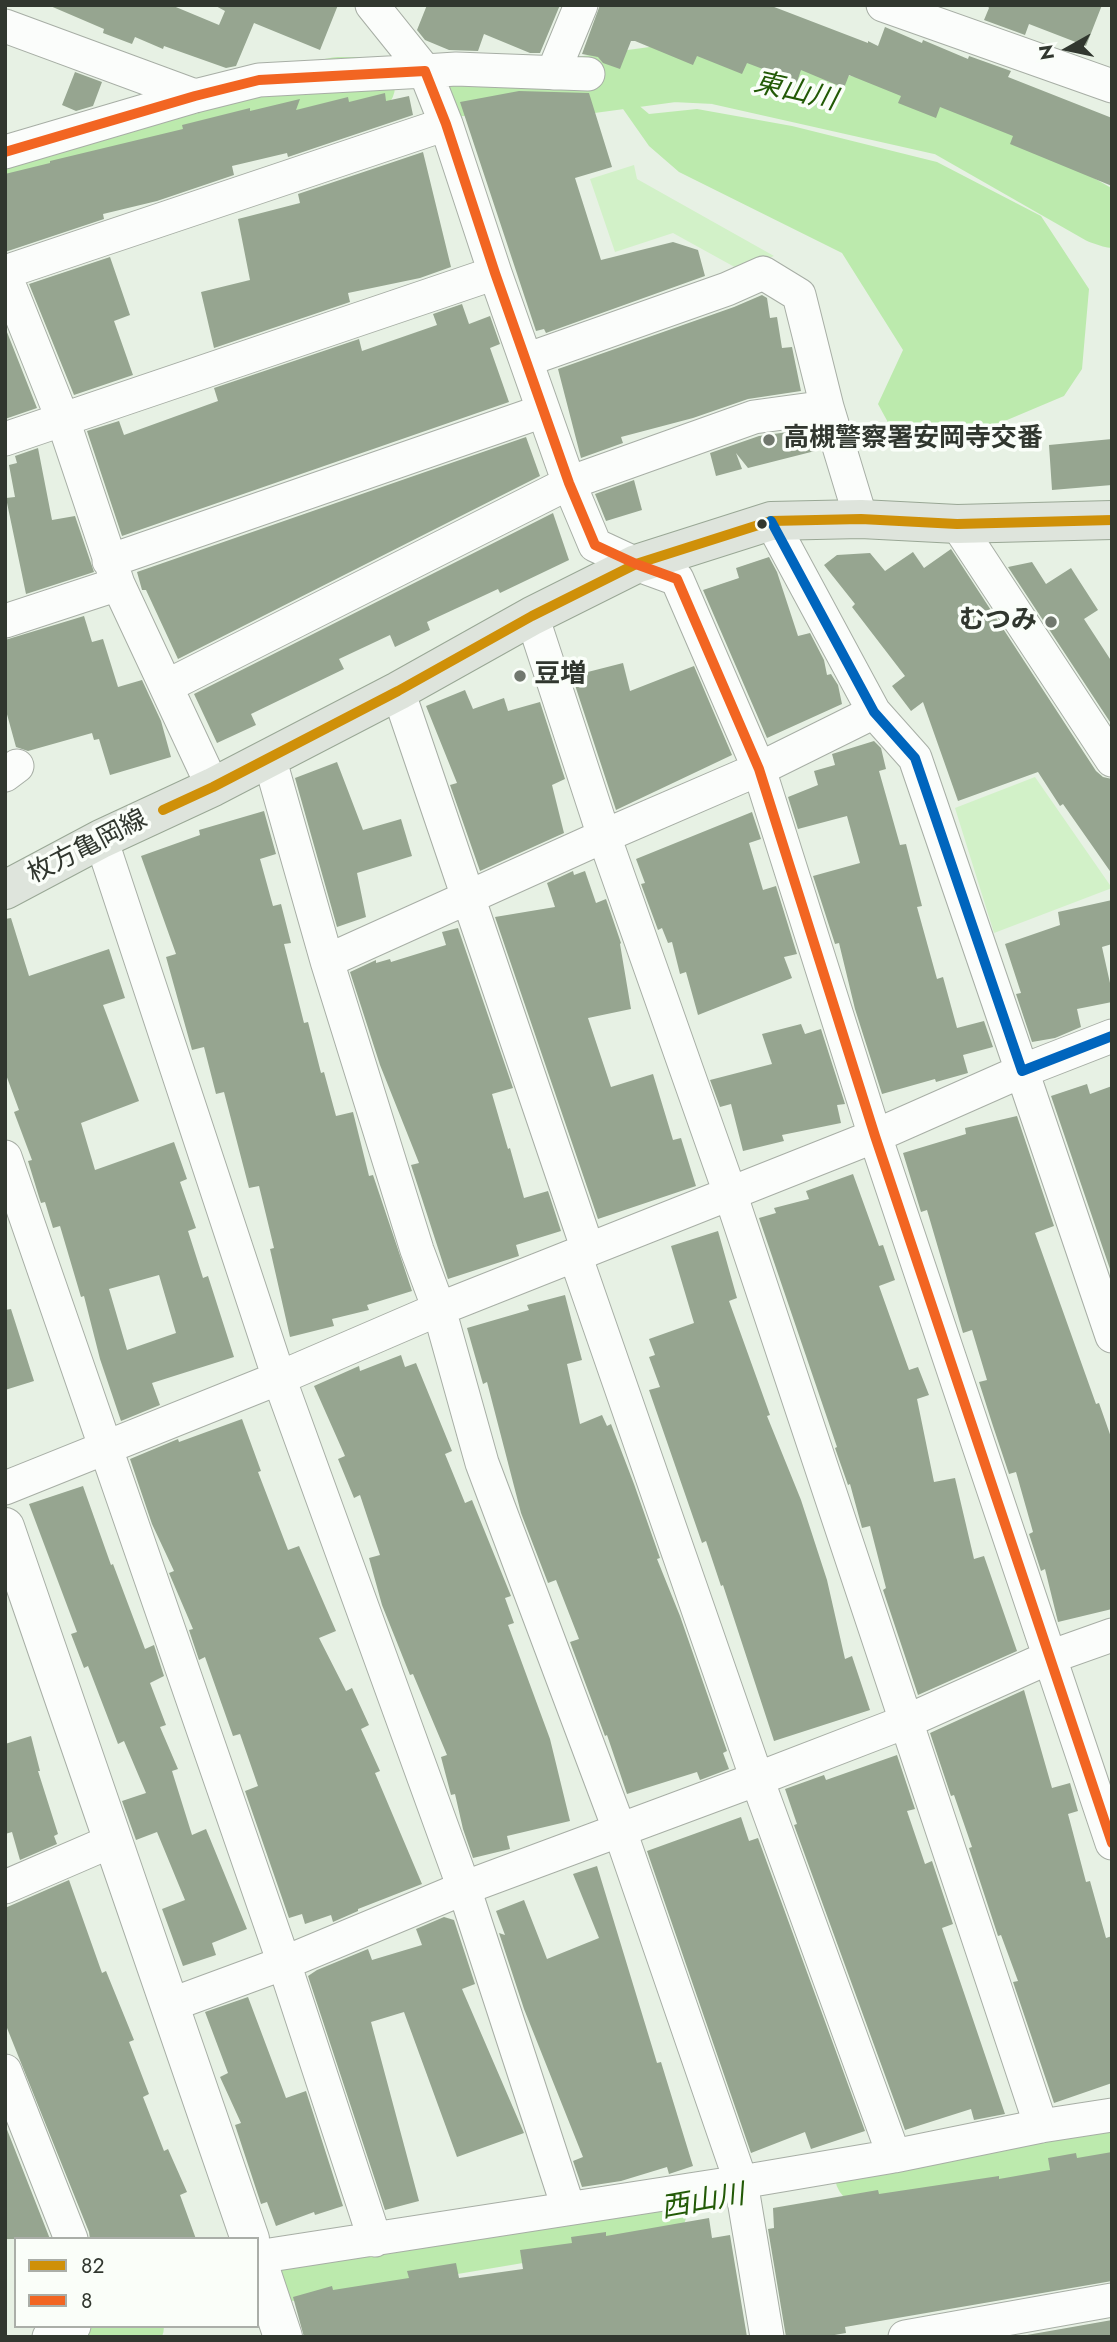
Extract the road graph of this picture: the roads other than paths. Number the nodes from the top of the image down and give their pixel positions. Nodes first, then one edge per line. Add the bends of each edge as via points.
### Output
1 (581, 5) edge
2 (883, 5) edge
3 (375, 7) edge
4 (5, 26) edge
5 (425, 71) junction
6 (553, 73) junction
7 (588, 75) dead end
8 (1112, 86) edge
9 (195, 96) junction
10 (446, 124) junction
11 (5, 152) edge
12 (5, 273) edge
13 (495, 273) junction
14 (526, 360) junction
15 (827, 407) junction
16 (543, 411) junction
17 (62, 420) junction
18 (5, 439) edge
19 (569, 483) junction
20 (861, 519) junction
21 (1112, 520) edge
22 (771, 522) junction
23 (957, 524) junction
24 (636, 564) junction
25 (113, 573) junction
26 (532, 616) junction
27 (5, 621) edge
28 (167, 686) junction
29 (398, 691) junction
30 (874, 712) junction
31 (269, 757) junction
32 (1112, 761) edge
33 (759, 769) junction
34 (213, 787) junction
35 (604, 836) junction
36 (101, 839) junction
37 (5, 890) edge
38 (468, 896) junction
39 (327, 961) junction
40 (1112, 1036) edge
41 (1022, 1071) junction
42 (875, 1136) junction
43 (5, 1157) edge
44 (730, 1194) junction
45 (581, 1253) junction
46 (439, 1309) junction
47 (1112, 1336) edge
48 (279, 1378) junction
49 (106, 1447) junction
50 (5, 1488) edge
51 (5, 1527) edge
52 (1112, 1635) edge
53 (1050, 1657) junction
54 (905, 1722) junction
55 (757, 1779) junction
56 (620, 1831) junction
57 (114, 1840) junction
58 (1112, 1843) edge
59 (5, 1887) edge
60 (464, 1888) junction
61 (284, 1963) junction
62 (170, 2005) junction
63 (5, 2071) edge
64 (1112, 2115) edge
65 (1041, 2126) junction
66 (894, 2156) junction
67 (741, 2182) junction
68 (569, 2207) junction
69 (70, 2237) edge
70 (249, 2237) edge
71 (375, 2240) junction
72 (259, 2258) edge
73 (259, 2264) edge
74 (1112, 2300) edge
75 (69, 2328) edge
76 (49, 2337) edge
77 (283, 2337) edge
78 (767, 2337) edge
79 (905, 2337) edge

1 - 6 street
2 - 8 street
3 - 5 street
4 - 9 street
5 - 6 street
5 - 9 street via 259,80
5 - 10 street
6 - 7 street
9 - 11 street
10 - 12 street
10 - 13 street
12 - 17 street
13 - 14 street
13 - 17 street
14 - 15 street via 763,274 799,295
14 - 16 street
15 - 19 street via 754,417
15 - 20 street
16 - 19 street
16 - 25 street
17 - 18 street
17 - 25 street
19 - 24 street via 595,545
19 - 28 street
20 - 22 main road, 枚方亀岡線
20 - 23 main road, 枚方亀岡線
21 - 23 main road, 枚方亀岡線
22 - 24 main road, 枚方亀岡線
22 - 30 street
23 - 32 street
24 - 26 main road, 枚方亀岡線
24 - 33 street via 677,579
25 - 27 street
25 - 28 street
26 - 29 main road, 枚方亀岡線
26 - 35 street
28 - 34 street
29 - 31 main road, 枚方亀岡線
29 - 38 street
30 - 33 street
30 - 41 street via 915,758
31 - 34 main road, 枚方亀岡線
31 - 39 street
33 - 35 street
33 - 42 street
34 - 36 main road, 枚方亀岡線
35 - 38 street
35 - 44 street
36 - 37 main road, 枚方亀岡線
36 - 48 street
38 - 39 street
38 - 45 street
39 - 46 street
40 - 41 street
41 - 42 street
41 - 47 street
42 - 44 street
42 - 53 street
43 - 49 street
44 - 45 street
44 - 54 street
45 - 46 street
45 - 55 street
46 - 48 street
46 - 56 street via 482,1463
48 - 49 street
48 - 60 street
49 - 50 street
49 - 61 street
51 - 57 street
52 - 53 street
53 - 54 street
53 - 58 street
54 - 55 street
54 - 65 street
55 - 56 street
55 - 66 street
56 - 60 street
56 - 67 street
57 - 59 street
57 - 62 street
60 - 61 street
60 - 68 street
61 - 62 street
61 - 71 street
62 - 70 street
63 - 69 street
64 - 65 street
65 - 66 street
66 - 67 street
67 - 68 street
67 - 78 street
68 - 71 street
71 - 72 street
73 - 77 street
74 - 79 street
75 - 76 street

